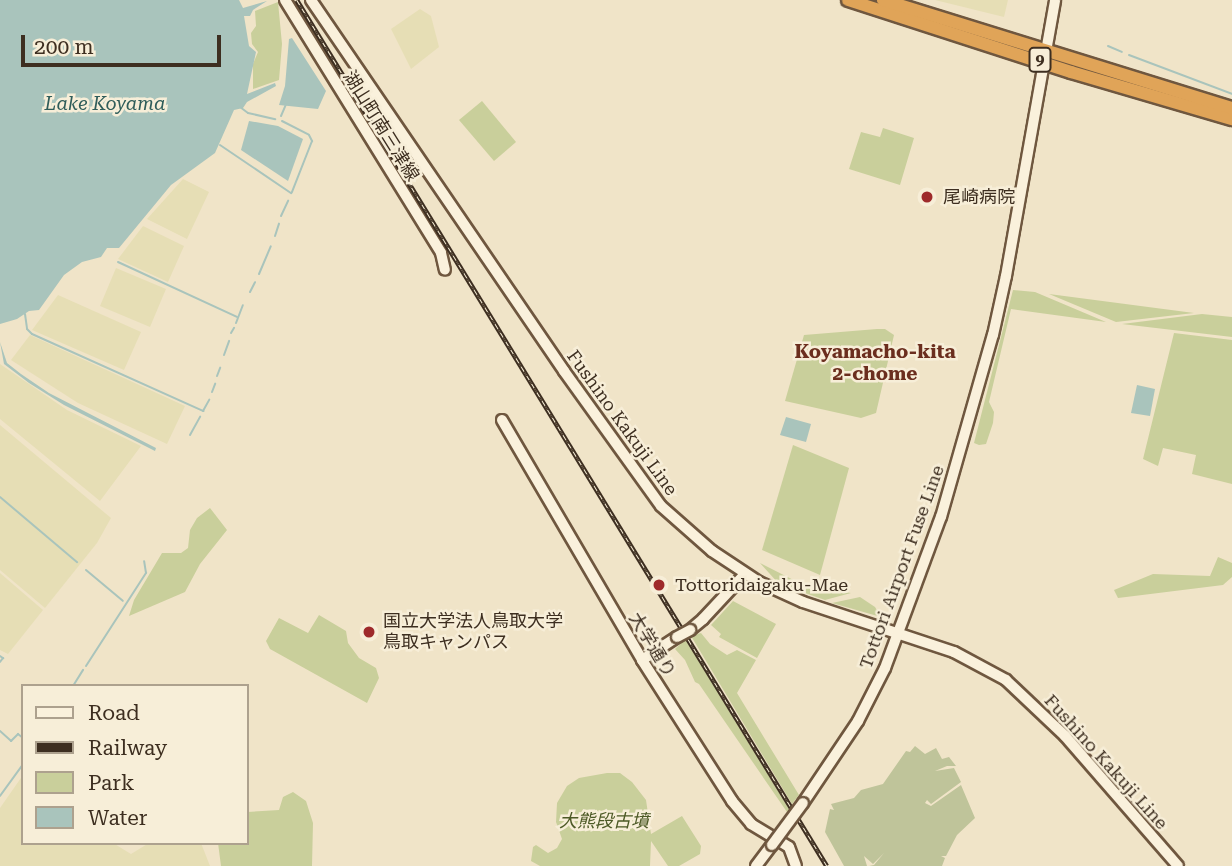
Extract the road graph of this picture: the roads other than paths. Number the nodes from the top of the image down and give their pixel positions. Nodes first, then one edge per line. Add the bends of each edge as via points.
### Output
1 (285, 0) edge
2 (311, 0) edge
3 (848, 0) edge
4 (883, 0) edge
5 (1055, 0) edge
6 (1044, 55) junction
7 (1232, 108) edge
8 (1232, 119) edge
9 (445, 270) dead end
10 (502, 420) dead end
11 (744, 575) junction
12 (898, 632) junction
13 (642, 660) junction
14 (756, 866) edge
15 (796, 866) edge
16 (1178, 866) edge

1 - 9 main road, 湖山町南三津線 via 441,253
2 - 11 main road, Fushino Kakuji Line via 643,485 694,536
3 - 6 highway, 9
4 - 6 highway, 9
5 - 6 main road, Tottori Airport Fuse Line
6 - 7 highway, 9
6 - 8 highway, 9
6 - 12 main road, Tottori Airport Fuse Line via 1032,145 993,335 941,517
10 - 13 main road, 大学通り
11 - 12 main road, Fushino Kakuji Line via 803,602
11 - 13 main road, bridge via 690,629
12 - 14 main road, Tottori Airport Fuse Line, bridge via 858,721
12 - 16 main road, Fushino Kakuji Line via 954,652 1006,680 1065,736
13 - 15 main road, 大学通り via 745,818 789,847

